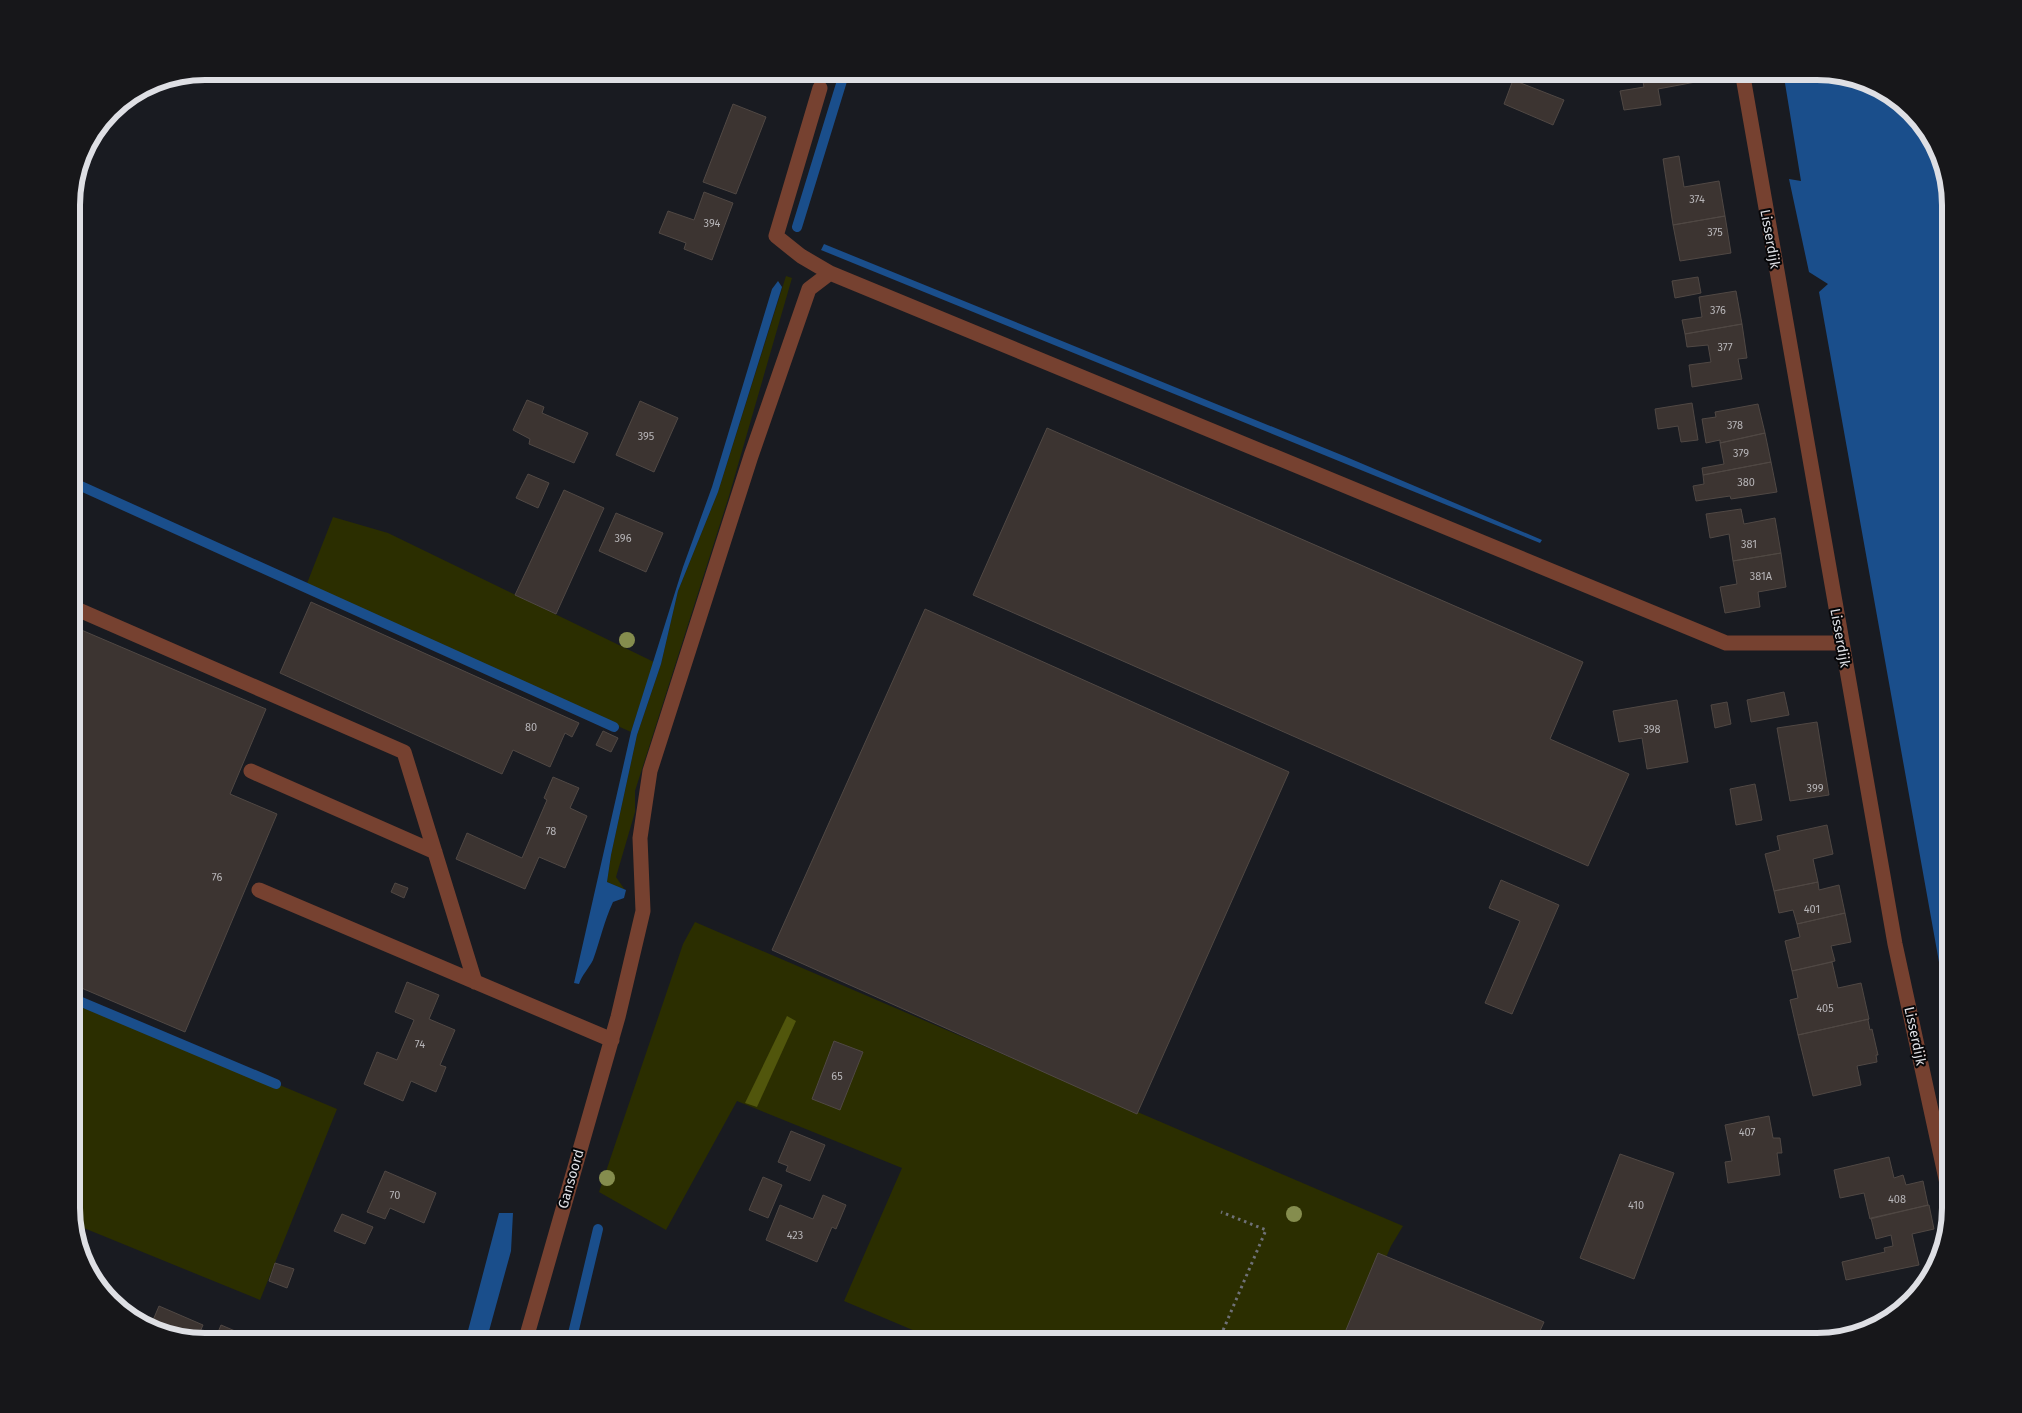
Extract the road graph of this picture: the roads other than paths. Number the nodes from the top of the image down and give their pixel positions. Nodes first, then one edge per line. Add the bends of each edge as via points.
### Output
1 (1744, 80) edge
2 (820, 88) dead end
3 (830, 274) junction
4 (80, 610) edge
5 (1842, 643) junction
6 (251, 771) dead end
7 (435, 852) junction
8 (259, 890) dead end
9 (474, 982) junction
10 (612, 1040) junction
11 (1942, 1161) edge
12 (528, 1333) edge

1 - 5 street, Lisserdijk
2 - 3 street via 776,236
3 - 5 street via 1726,643
3 - 10 street, Gansoord via 809,289 751,456 650,771 640,838 643,911
4 - 7 street via 404,752
5 - 11 street, Lisserdijk via 1895,944
6 - 7 street
7 - 9 street
8 - 9 street
9 - 10 street
10 - 12 street, Gansoord

